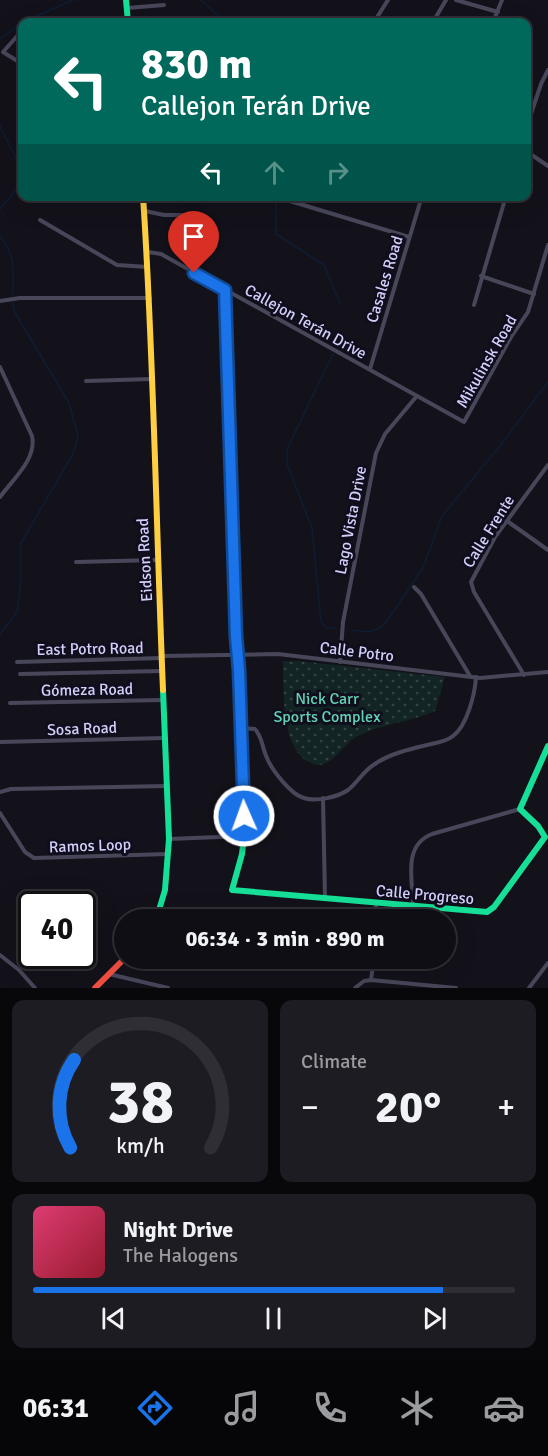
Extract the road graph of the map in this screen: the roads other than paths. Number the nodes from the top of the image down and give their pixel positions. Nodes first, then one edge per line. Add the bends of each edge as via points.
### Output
1 (126, 0) edge
2 (388, 0) edge
3 (446, 0) edge
4 (456, 0) edge
5 (502, 0) edge
6 (164, 5) dead end
7 (127, 8) junction
8 (498, 12) junction
9 (128, 18) edge
10 (377, 18) edge
11 (435, 18) edge
12 (495, 18) edge
13 (18, 35) edge
14 (18, 61) edge
15 (548, 70) edge
16 (531, 114) edge
17 (531, 154) edge
18 (548, 166) edge
19 (144, 201) edge
20 (290, 201) dead end
21 (420, 201) edge
22 (504, 201) edge
23 (145, 211) junction
24 (188, 215) dead end
25 (40, 220) dead end
26 (409, 237) junction
27 (548, 245) edge
28 (148, 252) junction
29 (149, 267) junction
30 (481, 276) junction
31 (225, 290) junction
32 (534, 294) junction
33 (150, 298) junction
34 (0, 301) edge
35 (474, 305) dead end
36 (0, 367) edge
37 (370, 369) junction
38 (152, 379) junction
39 (86, 381) dead end
40 (416, 397) junction
41 (464, 422) joint
42 (548, 465) edge
43 (0, 497) edge
44 (507, 521) junction
45 (548, 550) edge
46 (157, 560) junction
47 (76, 562) dead end
48 (414, 587) dead end
49 (237, 654) junction
50 (162, 657) junction
51 (17, 662) dead end
52 (340, 662) junction
53 (162, 671) junction
54 (548, 672) edge
55 (20, 674) dead end
56 (524, 675) junction
57 (470, 676) junction
58 (476, 677) junction
59 (163, 699) junction
60 (10, 703) dead end
61 (241, 728) junction
62 (165, 738) junction
63 (0, 742) edge
64 (548, 746) edge
65 (167, 786) junction
66 (0, 792) edge
67 (323, 798) junction
68 (520, 809) junction
69 (0, 813) edge
70 (244, 836) junction
71 (169, 839) junction
72 (168, 854) junction
73 (325, 898) junction
74 (376, 903) junction
75 (413, 907) junction
76 (159, 909) edge
77 (376, 909) edge
78 (0, 955) edge
79 (548, 963) edge
80 (114, 969) edge
81 (372, 969) edge
82 (109, 974) junction
83 (371, 980) junction
84 (391, 982) junction
85 (35, 988) edge
86 (95, 988) edge
87 (168, 988) edge
88 (356, 988) edge
89 (390, 988) edge
90 (456, 988) edge
91 (529, 988) edge

1 - 7 street
2 - 10 street
3 - 11 street
4 - 8 street
5 - 8 street
6 - 7 street
7 - 9 street
8 - 12 street
13 - 14 street via 3,52
15 - 16 street
17 - 18 street
19 - 23 street, Eidson Road
20 - 26 street
21 - 26 street, Casales Road
22 - 30 street
23 - 24 street
23 - 28 street, Eidson Road
25 - 29 street via 117,265
26 - 37 street, Casales Road
27 - 32 street, Mikulinsk Road
28 - 29 street, Eidson Road
28 - 31 street, Callejon Terán Drive via 161,254
29 - 33 street, Eidson Road
30 - 32 street
30 - 35 street
31 - 37 street, Callejon Terán Drive
31 - 49 street
32 - 41 street, Mikulinsk Road via 528,312
33 - 34 street
33 - 38 street, Eidson Road
36 - 43 street via 34,443 29,457
37 - 40 street, Callejon Terán Drive
38 - 39 street
38 - 46 street, Eidson Road
40 - 41 street, Callejon Terán Drive
40 - 52 street, Lago Vista Drive via 385,434 376,453 343,622
42 - 44 street, Calle Frente
44 - 45 street
44 - 56 street, Calle Frente via 471,582
46 - 47 street
46 - 50 street, Eidson Road
48 - 57 street
49 - 50 street, Calle Potro
49 - 52 street, Calle Potro via 278,654
49 - 61 street
50 - 51 street, East Potro Road
50 - 53 street, Eidson Road
52 - 57 street, Calle Potro
53 - 55 street
53 - 59 street, Eidson Road
54 - 56 street, Calle Potro
56 - 58 street, Calle Potro
57 - 58 street, Calle Potro
58 - 67 street via 471,704 452,737 381,760 348,790
59 - 60 street, Gómeza Road
59 - 62 street, Eidson Road
61 - 67 street via 255,729 272,769 297,795 304,799
61 - 70 street
62 - 63 street, Sosa Road
62 - 65 street, Eidson Road
64 - 68 street
65 - 66 street
65 - 71 street, Eidson Road
67 - 73 street
68 - 75 street via 420,840 411,860
68 - 75 street, Calle Progreso via 545,837 494,907 487,912
69 - 72 street, Ramos Loop via 25,852 34,858
70 - 71 street
70 - 73 street, Calle Progreso via 232,890
71 - 72 street, Eidson Road
72 - 76 street, Eidson Road via 167,884
73 - 74 street, Calle Progreso
74 - 75 street, Calle Progreso
74 - 77 street
78 - 85 street
79 - 91 street
80 - 82 street
81 - 83 street
82 - 86 street
82 - 87 street
83 - 84 street
83 - 88 street
84 - 89 street
84 - 90 street

